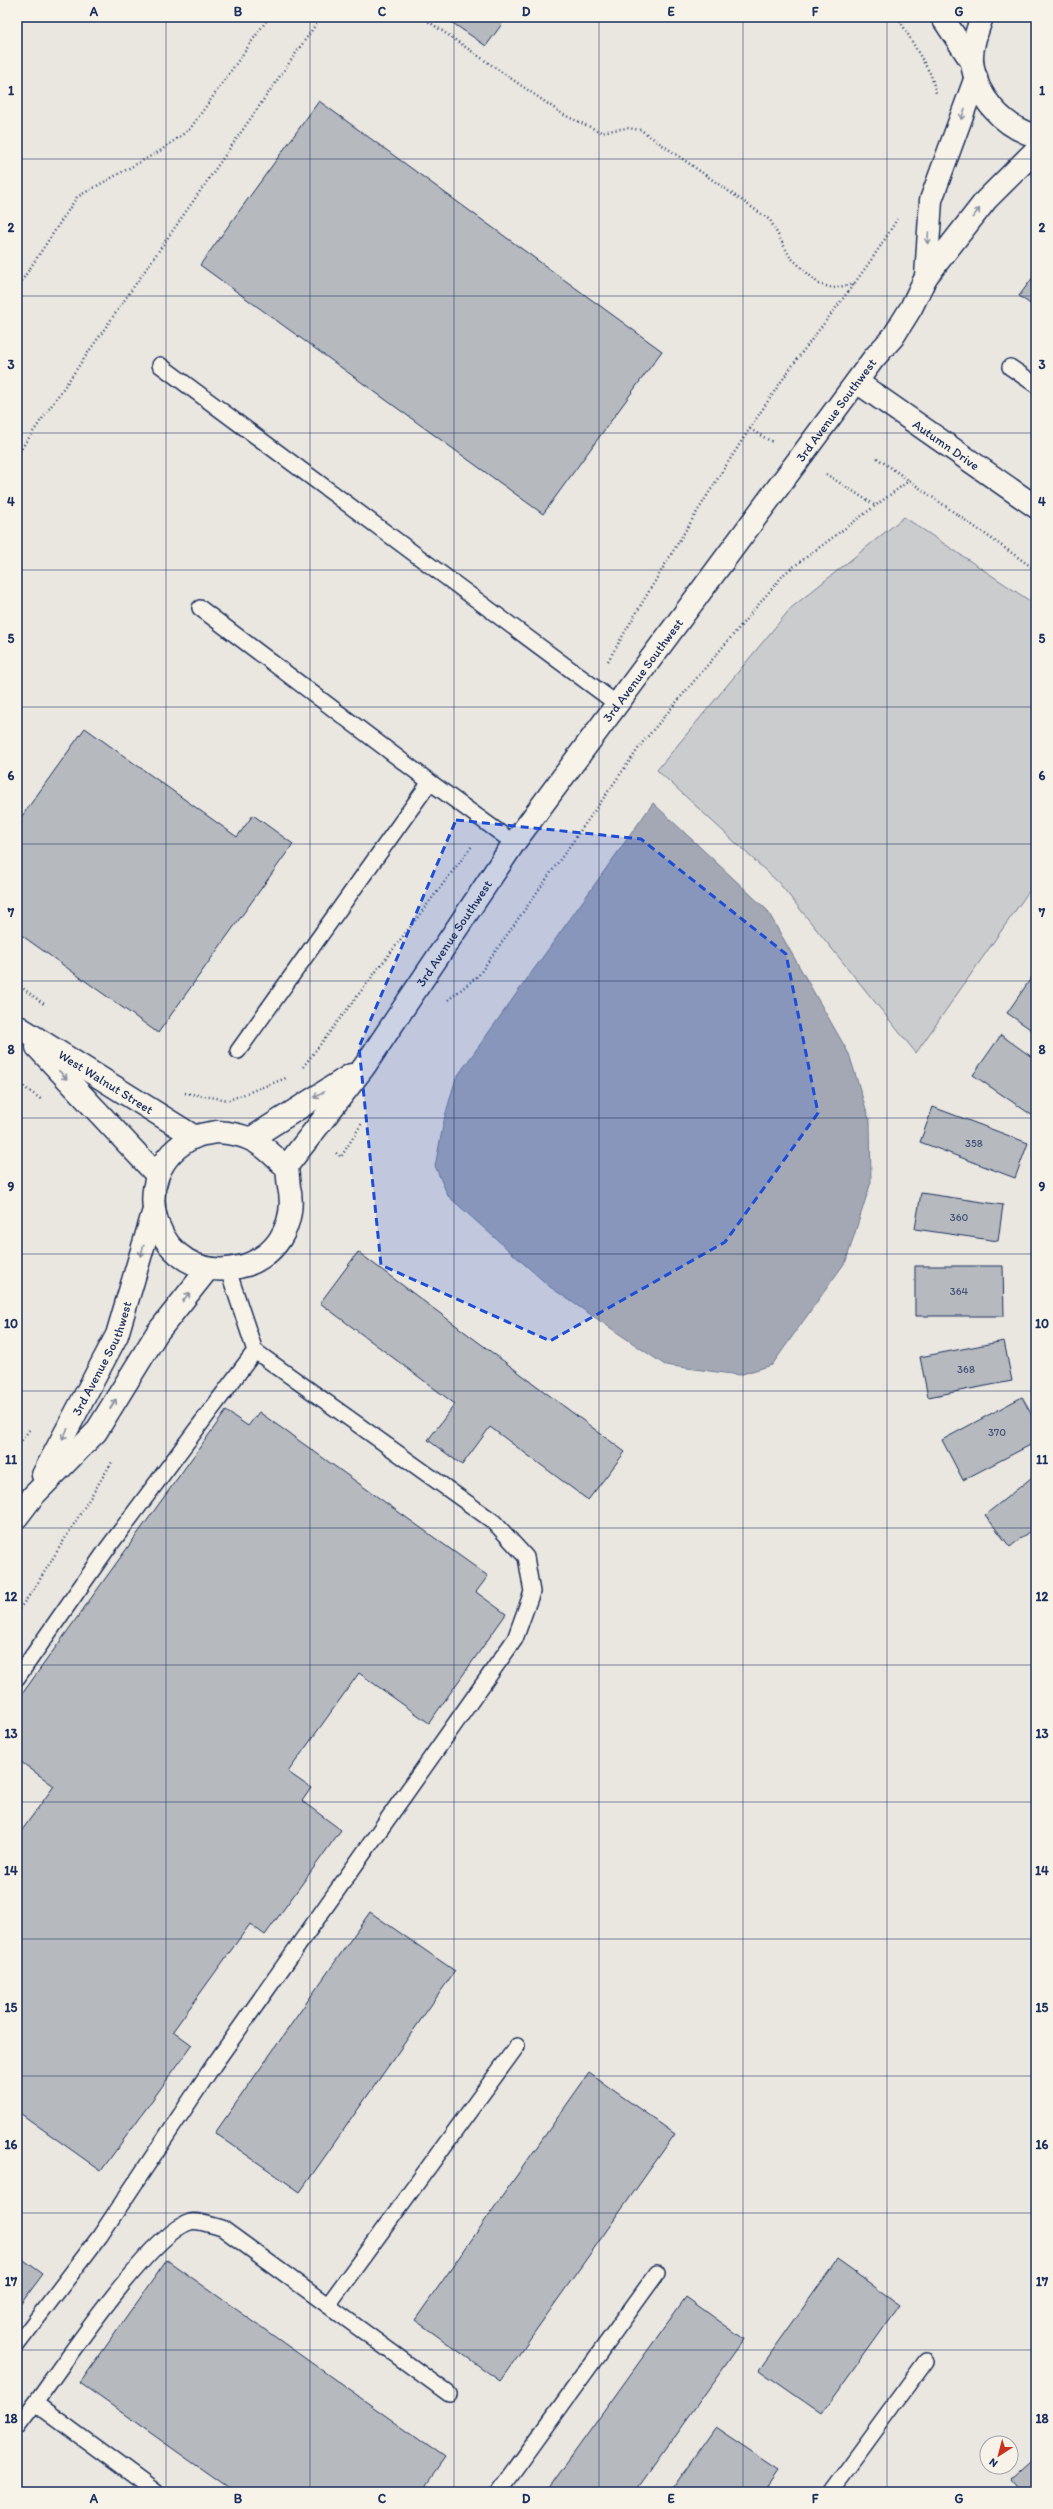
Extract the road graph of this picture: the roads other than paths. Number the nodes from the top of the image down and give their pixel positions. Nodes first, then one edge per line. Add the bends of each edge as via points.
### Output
1 (942, 17) edge
2 (982, 17) edge
3 (974, 70) junction
4 (1036, 136) edge
5 (1036, 150) edge
6 (926, 277) junction
7 (160, 365) dead end
8 (1010, 367) dead end
9 (857, 382) junction
10 (1036, 385) edge
11 (1036, 507) edge
12 (200, 608) dead end
13 (617, 704) junction
14 (430, 782) junction
15 (514, 843) junction
16 (17, 1026) edge
17 (238, 1051) dead end
18 (364, 1067) junction
19 (195, 1137) junction
20 (250, 1139) junction
21 (286, 1167) junction
22 (157, 1175) junction
23 (154, 1213) junction
24 (217, 1270) junction
25 (255, 1351) junction
26 (33, 1496) junction
27 (17, 1517) edge
28 (17, 1678) edge
29 (517, 2046) dead end
30 (657, 2273) dead end
31 (328, 2305) junction
32 (17, 2346) edge
33 (926, 2361) dead end
34 (449, 2394) dead end
35 (35, 2403) junction
36 (17, 2427) edge
37 (156, 2492) edge
38 (499, 2492) edge
39 (830, 2492) edge

1 - 3 street
2 - 3 street, 3rd Avenue Southwest via 974,39
3 - 4 street via 989,104 1004,119 1024,132
3 -> 6 street, 3rd Avenue Southwest via 931,200
6 -> 5 street, 3rd Avenue Southwest via 986,200
6 - 9 street, 3rd Avenue Southwest via 893,337
7 - 13 lane
8 - 10 lane
9 - 11 street, Autumn Drive
9 - 13 street, 3rd Avenue Southwest
12 - 14 lane
13 - 15 street, 3rd Avenue Southwest
14 - 15 lane
14 - 17 lane
15 - 18 street, 3rd Avenue Southwest
16 - 19 street, West Walnut Street
16 -> 22 street, West Walnut Street
18 -> 20 street, 3rd Avenue Southwest
18 - 21 street, 3rd Avenue Southwest
19 - 20 street via 217,1132 240,1134
19 - 22 street via 166,1159
20 - 21 street via 261,1144
21 - 24 street via 292,1199 289,1220 280,1239 266,1255 248,1265
22 - 23 street via 153,1194
23 - 24 street via 160,1232 172,1249 188,1261
23 -> 26 street, 3rd Avenue Southwest via 117,1335
24 - 25 lane
26 -> 24 street, 3rd Avenue Southwest via 96,1432 157,1332
25 - 28 lane via 107,1549
25 - 32 lane via 494,1522 526,1557 532,1592 515,1639 217,2060 100,2236
26 - 27 street, 3rd Avenue Southwest
29 - 31 lane
30 - 38 lane
31 - 34 lane
31 - 35 lane via 222,2228 191,2222 174,2229 124,2281
33 - 39 lane
35 - 36 lane
35 - 37 lane

